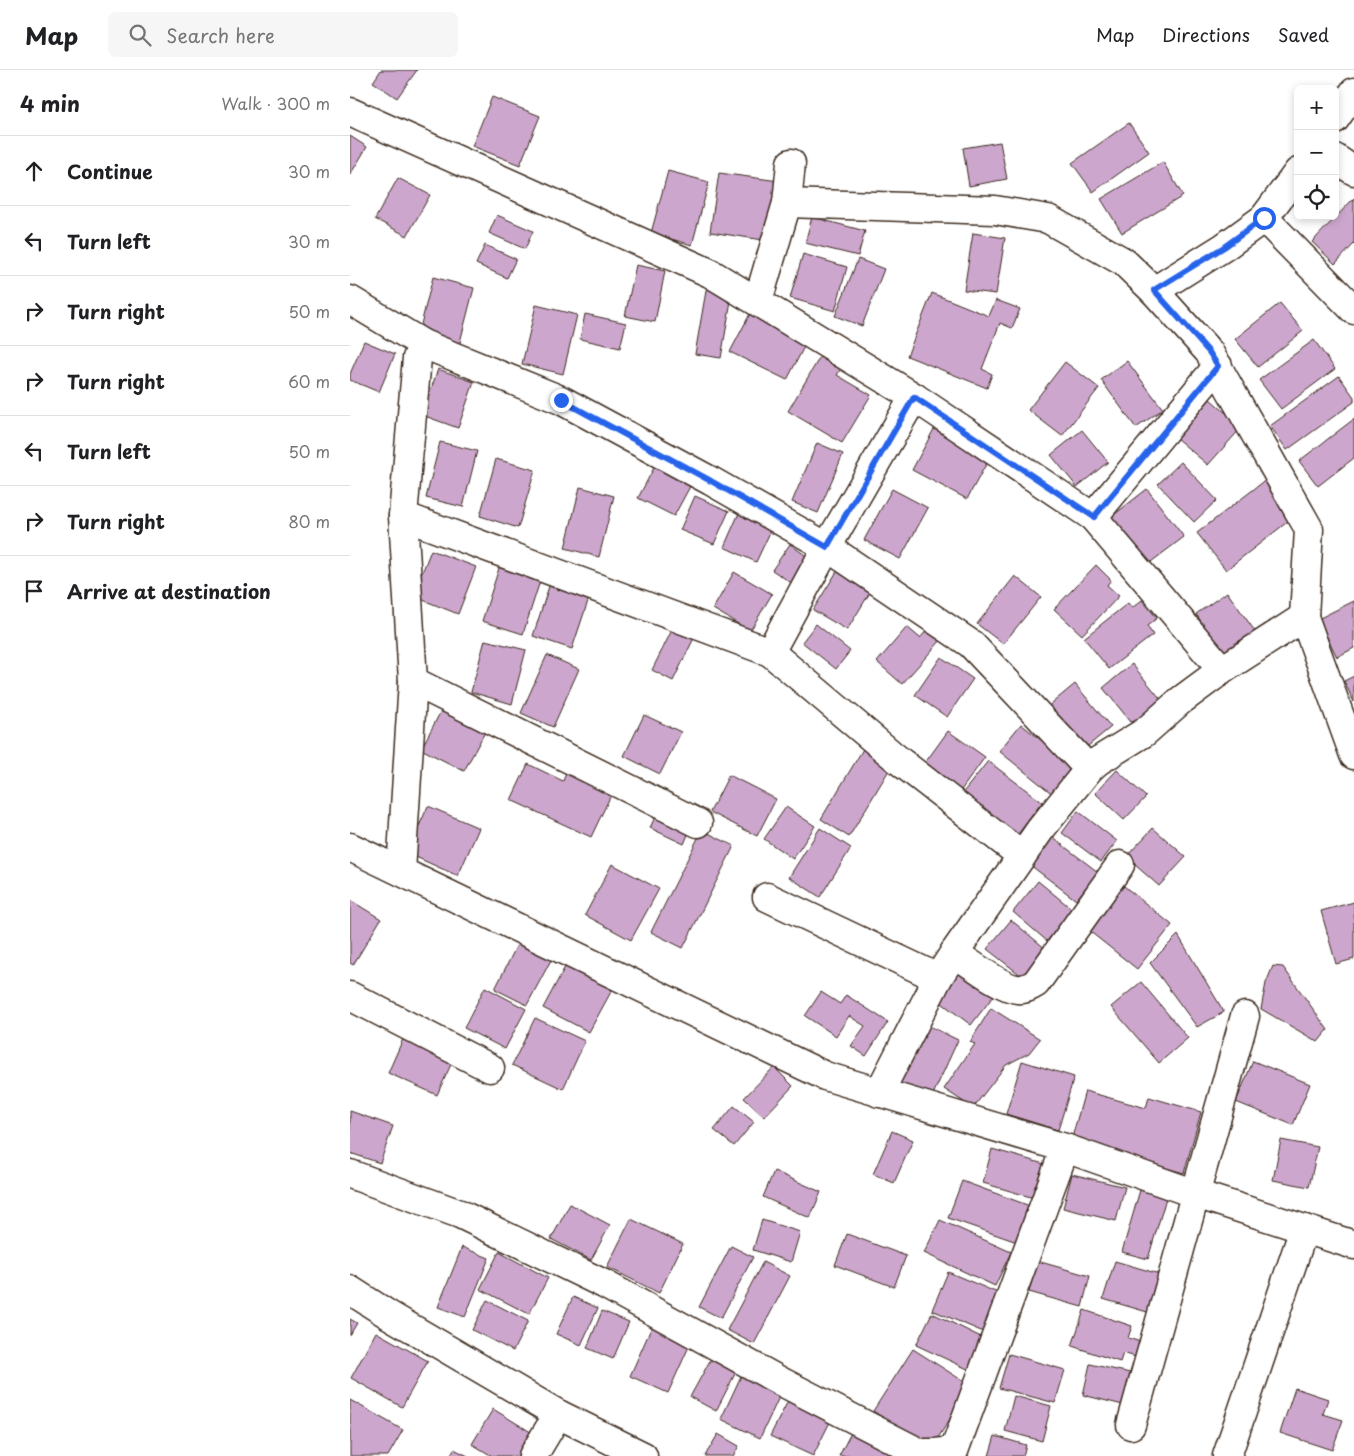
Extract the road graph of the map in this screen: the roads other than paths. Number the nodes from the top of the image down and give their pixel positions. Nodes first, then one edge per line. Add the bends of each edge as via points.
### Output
1 (1354, 92) edge
2 (350, 112) edge
3 (1339, 113) edge
4 (1339, 161) edge
5 (791, 163) dead end
6 (1354, 171) edge
7 (1296, 175) edge
8 (787, 203) junction
9 (1264, 218) junction
10 (1154, 290) junction
11 (350, 300) edge
12 (758, 301) junction
13 (1354, 310) edge
14 (423, 344) junction
15 (1218, 366) junction
16 (914, 397) junction
17 (403, 516) junction
18 (1094, 517) junction
19 (827, 547) junction
20 (1304, 618) junction
21 (770, 652) junction
22 (1222, 670) junction
23 (413, 681) junction
24 (1354, 755) edge
25 (1089, 769) junction
26 (698, 823) dead end
27 (350, 847) edge
28 (1022, 856) junction
29 (1120, 865) dead end
30 (401, 872) junction
31 (767, 897) dead end
32 (954, 953) junction
33 (938, 978) junction
34 (350, 996) edge
35 (1246, 1016) dead end
36 (490, 1068) dead end
37 (879, 1093) junction
38 (1065, 1148) junction
39 (350, 1174) edge
40 (1196, 1194) junction
41 (1304, 1229) junction
42 (1354, 1245) edge
43 (350, 1290) edge
44 (558, 1414) junction
45 (1131, 1426) dead end
46 (534, 1456) edge
47 (643, 1456) edge
48 (1227, 1456) edge

1 - 3 street
2 - 12 street via 710,273
4 - 6 street
5 - 8 street
7 - 9 street
8 - 10 street via 995,210 1048,219 1124,262
8 - 12 street
9 - 10 street
9 - 13 street
10 - 15 street
11 - 14 street
12 - 16 street
14 - 17 street via 417,358
14 - 19 street via 561,400
15 - 18 street
15 - 20 street via 1309,529
16 - 18 street
16 - 19 street
17 - 21 street
17 - 23 street
18 - 22 street
19 - 21 street
19 - 25 street via 971,644
20 - 22 street
20 - 24 street
21 - 28 street via 897,759
22 - 25 street via 1145,732
23 - 26 street
23 - 30 street
25 - 28 street
27 - 30 street
28 - 32 street
29 - 32 street via 1036,983 1029,987 1019,990 1008,987
30 - 37 street via 826,1076
31 - 33 street
32 - 33 street
33 - 37 street
34 - 36 street
35 - 40 street
37 - 38 street
38 - 39 street via 954,1451 935,1453 920,1453 604,1284 460,1214
38 - 40 street
40 - 41 street
40 - 45 street
41 - 42 street
41 - 48 street
43 - 44 street
44 - 46 street
44 - 47 street

